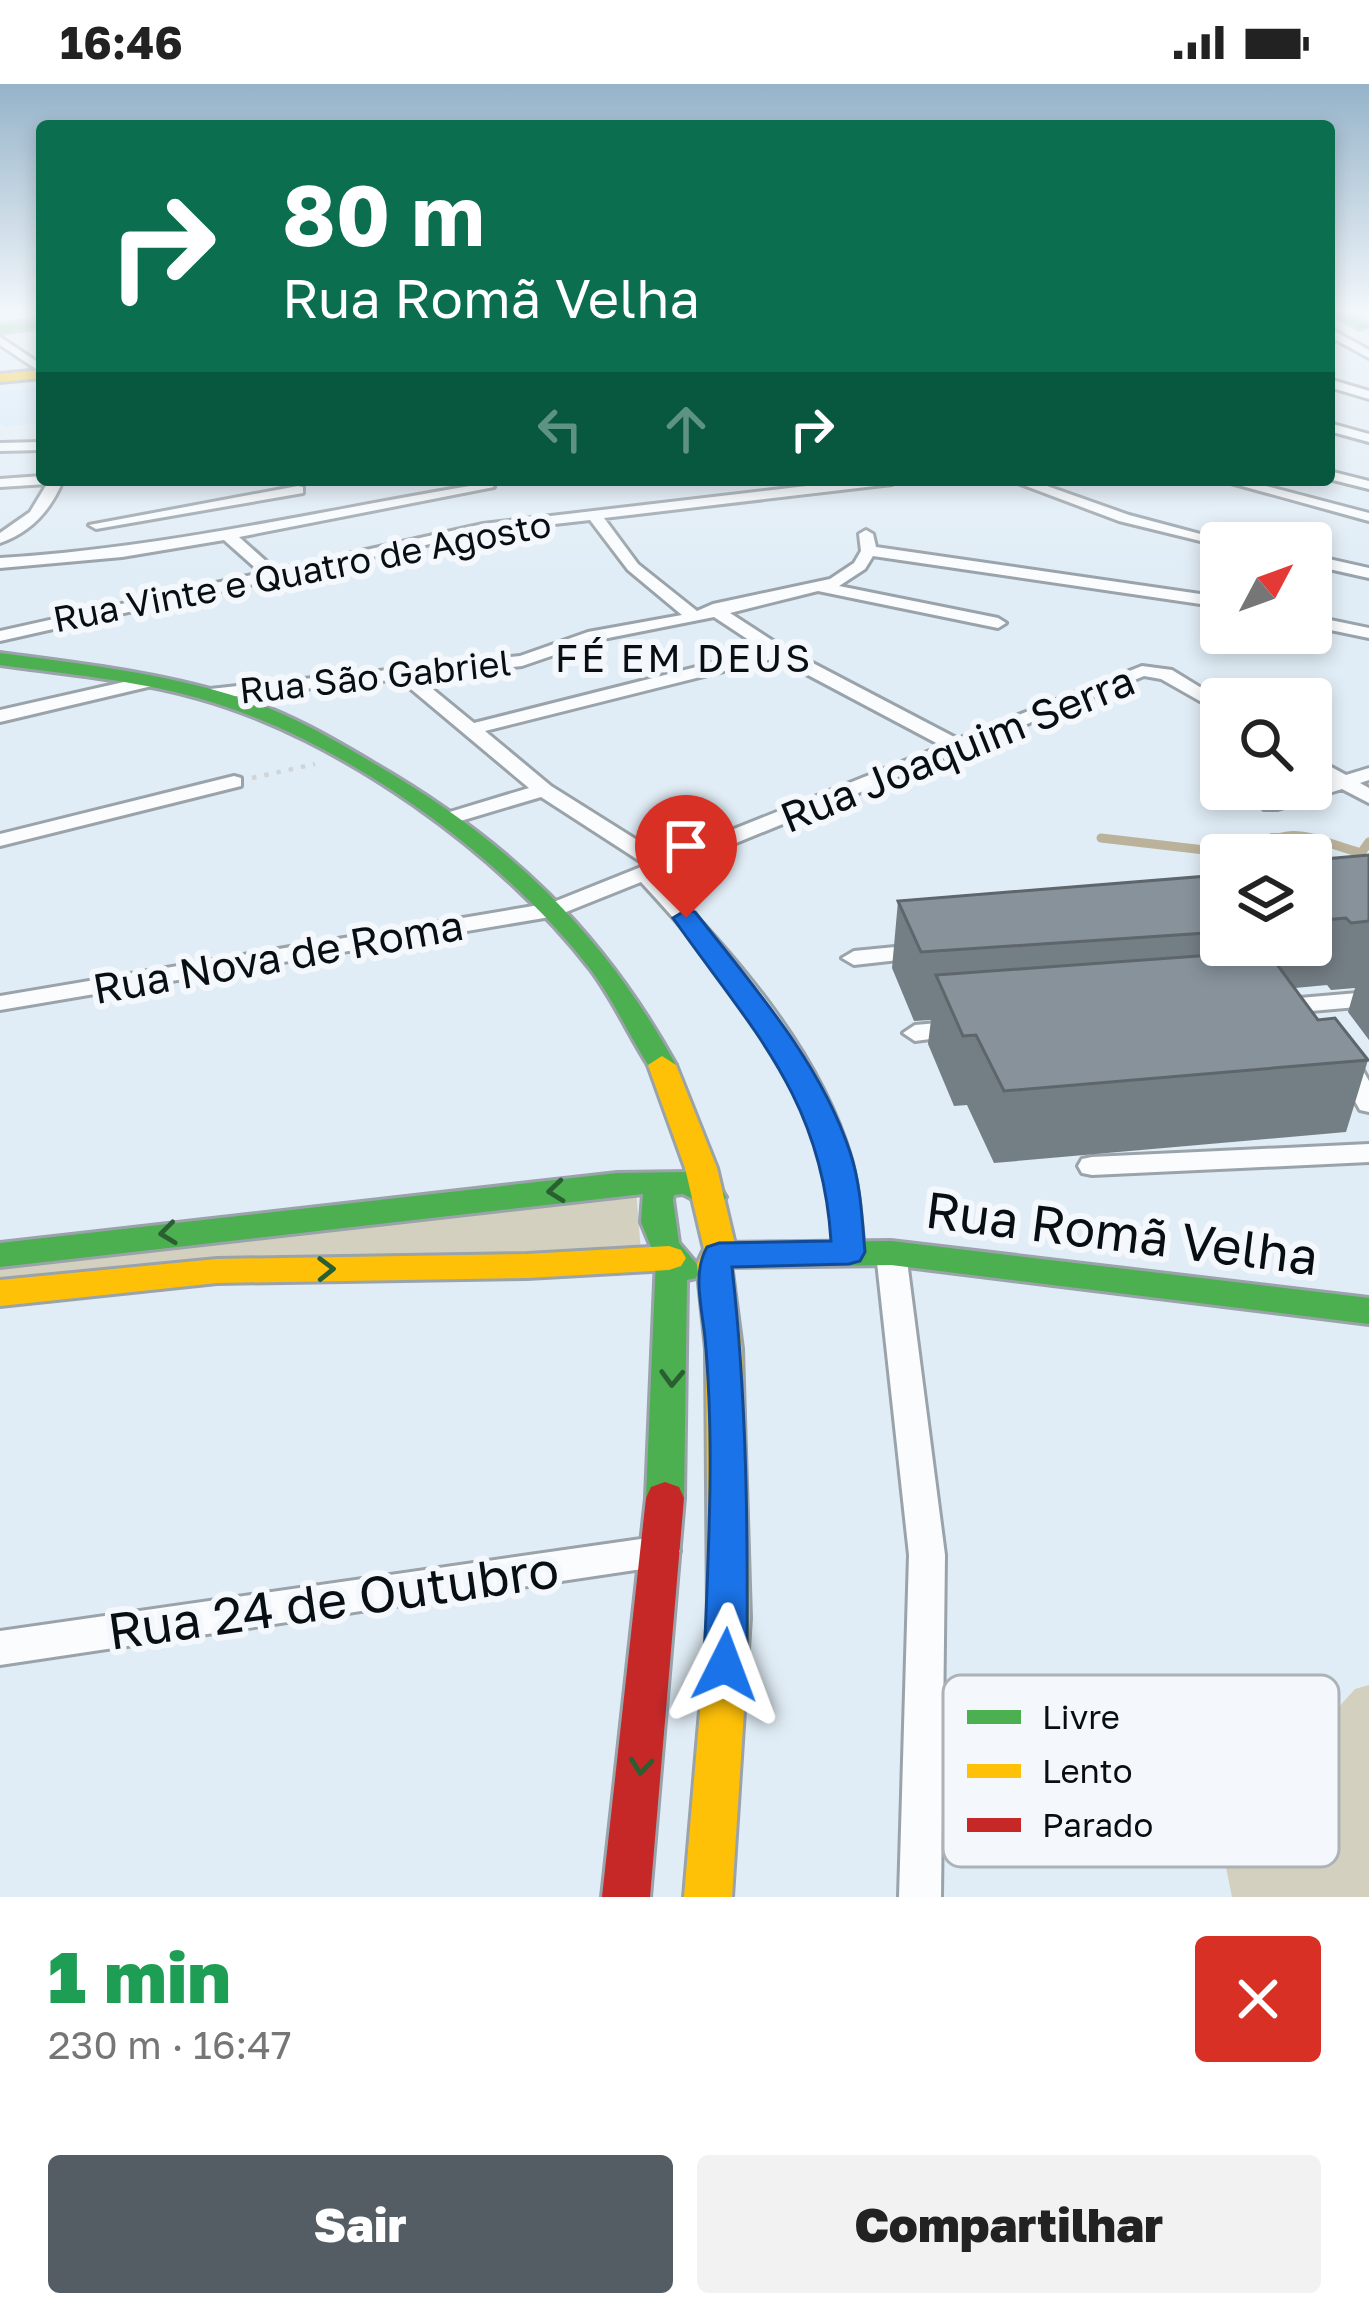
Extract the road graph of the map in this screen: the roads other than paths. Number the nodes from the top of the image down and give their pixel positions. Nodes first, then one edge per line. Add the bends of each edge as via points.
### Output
1 (1335, 429) edge
2 (1368, 438) edge
3 (36, 446) edge
4 (0, 448) edge
5 (1335, 476) edge
6 (36, 481) edge
7 (0, 483) edge
8 (1369, 485) edge
9 (50, 486) edge
10 (470, 486) edge
11 (488, 486) edge
12 (841, 486) edge
13 (1034, 486) edge
14 (1251, 486) edge
15 (298, 490) dead end
16 (212, 505) junction
17 (594, 515) junction
18 (1367, 515) edge
19 (510, 524) junction
20 (96, 525) dead end
21 (231, 532) junction
22 (1200, 536) edge
23 (0, 539) edge
24 (1332, 561) edge
25 (0, 563) edge
26 (1369, 573) edge
27 (272, 574) junction
28 (819, 586) junction
29 (1200, 598) edge
30 (713, 609) junction
31 (692, 615) junction
32 (998, 623) dead end
33 (1332, 625) edge
34 (1369, 633) edge
35 (0, 636) edge
36 (778, 652) junction
37 (0, 659) edge
38 (406, 676) junction
39 (146, 682) junction
40 (210, 694) junction
41 (1200, 695) edge
42 (0, 716) edge
43 (472, 729) junction
44 (957, 746) junction
45 (1369, 774) edge
46 (1332, 775) edge
47 (1341, 780) junction
48 (234, 782) road end
49 (1332, 783) edge
50 (544, 790) junction
51 (1369, 797) edge
52 (450, 818) junction
53 (0, 840) edge
54 (654, 870) junction
55 (556, 909) junction
56 (945, 949) edge
57 (854, 958) dead end
58 (1369, 1000) edge
59 (0, 1003) edge
60 (1243, 1010) edge
61 (1324, 1023) junction
62 (985, 1028) edge
63 (914, 1033) dead end
64 (1368, 1100) edge
65 (698, 1153) junction
66 (1369, 1153) edge
67 (1092, 1166) dead end
68 (677, 1183) junction
69 (710, 1197) junction
70 (849, 1252) junction
71 (891, 1252) junction
72 (0, 1255) edge
73 (670, 1259) junction
74 (717, 1260) junction
75 (0, 1293) edge
76 (1369, 1311) edge
77 (665, 1550) junction
78 (0, 1648) edge
79 (626, 1897) edge
80 (708, 1897) edge
81 (920, 1897) edge

1 - 2 street
3 - 4 street
5 - 8 street
6 - 7 street
9 - 23 street via 34,519
10 - 21 street
11 - 19 street
12 - 17 street, Rua Vinte e Quatro de Agosto
13 - 22 street
14 - 18 street
15 - 16 street
16 - 20 street
16 - 21 street
17 - 19 street, Rua Vinte e Quatro de Agosto
17 - 31 street via 634,566
19 - 27 street, Rua Vinte e Quatro de Agosto
21 - 25 street via 116,555
21 - 27 street
24 - 26 street
27 - 35 street, Rua Vinte e Quatro de Agosto
28 - 29 street, Rua São Gabriel via 860,566 868,542
28 - 30 street, Rua São Gabriel
28 - 32 street, Rua São Gabriel
30 - 31 street, Rua São Gabriel
30 - 36 street
31 - 38 street, Rua São Gabriel via 522,661
33 - 34 street
36 - 43 street
36 - 44 street
37 - 39 main road
38 - 40 street, Rua São Gabriel
38 - 43 street
39 - 40 main road
39 - 42 street
40 - 52 main road via 274,717
41 - 44 street, Rua Joaquim Serra via 1166,674 1142,671
43 - 50 street
44 - 54 street, Rua Joaquim Serra
45 - 47 street
46 - 47 street
47 - 49 street
47 - 51 street
48 - 53 street
50 - 52 street
50 - 54 street
52 - 55 main road
54 - 55 street, Rua Joaquim Serra
54 - 70 street via 808,1093 834,1150
55 - 59 street, Rua Nova de Roma
55 - 65 main road via 642,1018
56 - 57 street
58 - 61 street
60 - 61 street
61 - 64 street
62 - 63 street
65 - 68 main road
65 - 69 main road
66 - 67 street
68 - 69 main road
68 -> 72 main road
68 - 73 main road via 655,1202
69 - 74 main road
70 - 71 main road, Rua Romã Velha
70 - 74 main road, Rua Romã Velha
71 - 76 main road, Rua Romã Velha
71 - 81 street via 927,1555
73 - 74 main road, Rua Romã Velha via 694,1270
75 -> 73 main road, Rua Romã Velha via 217,1271
73 -> 77 main road
74 - 80 main road via 729,1618
77 - 78 street, Rua 24 de Outubro
77 -> 79 main road

